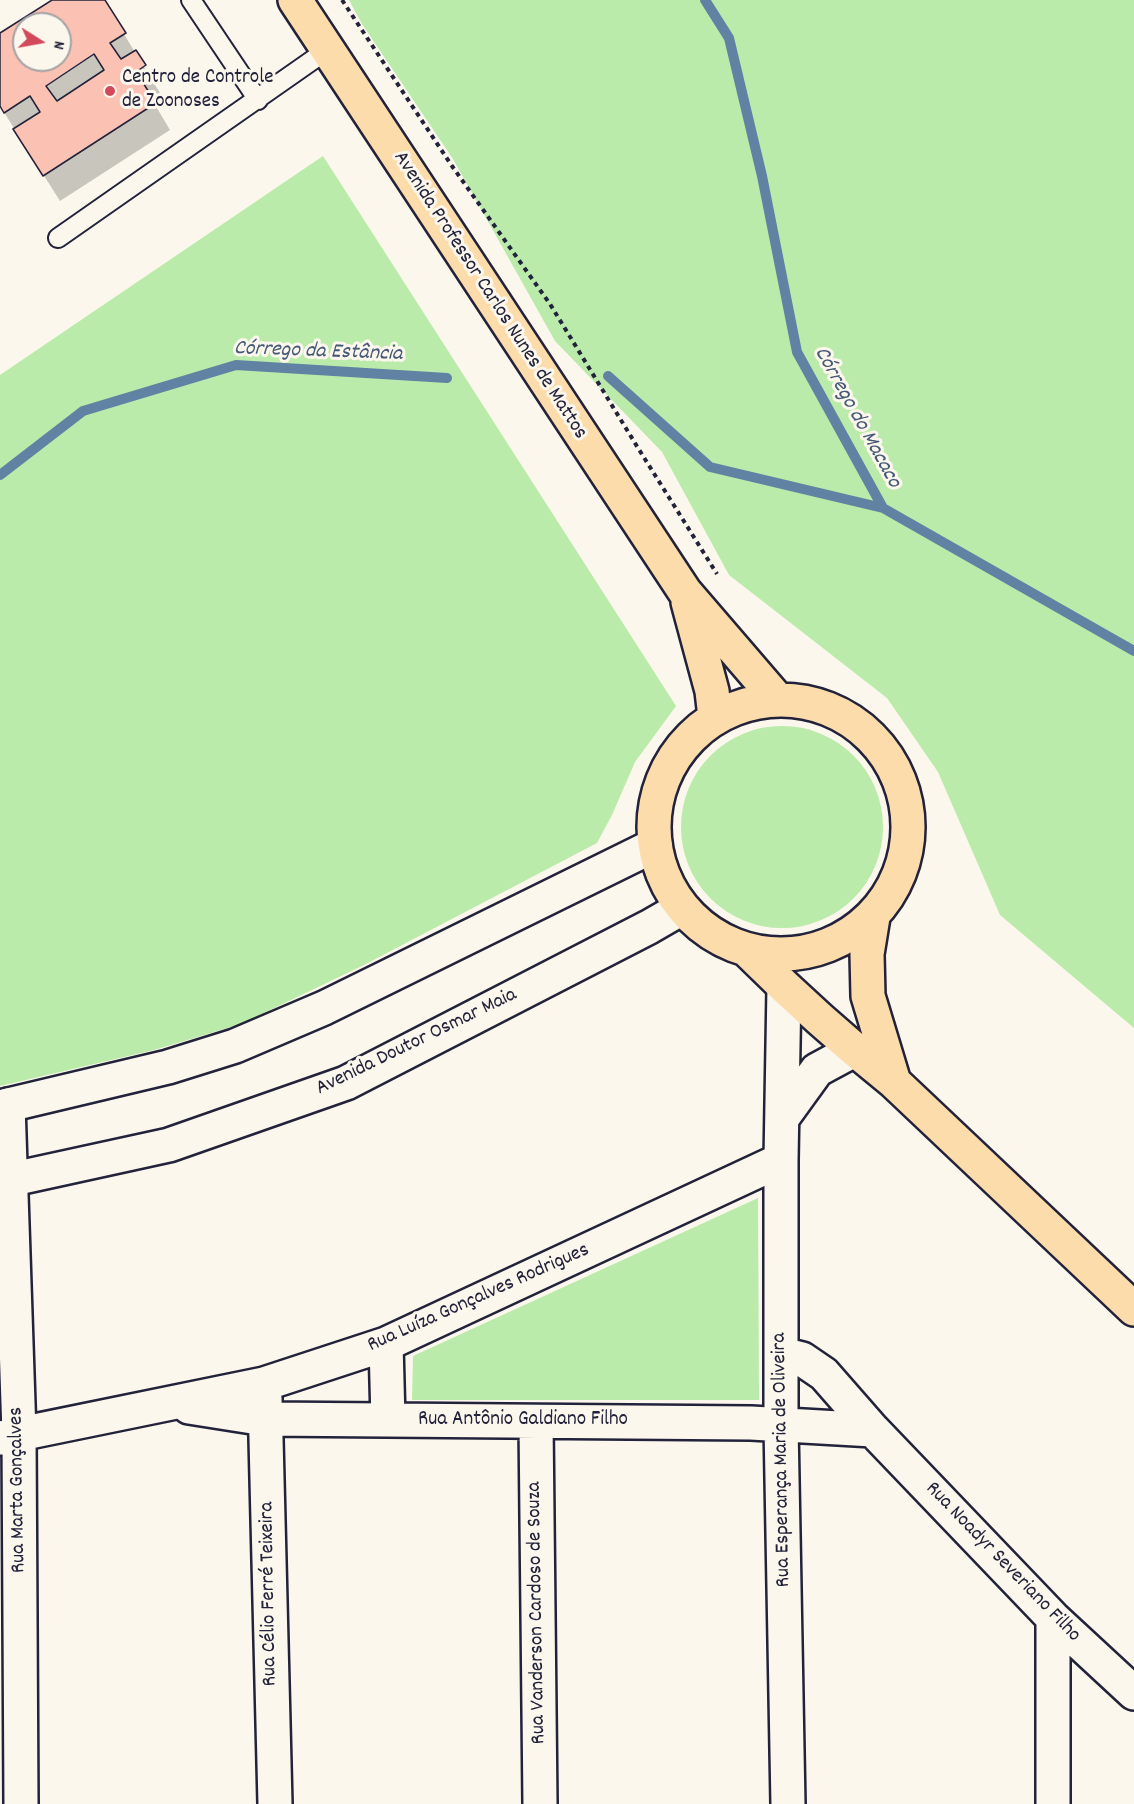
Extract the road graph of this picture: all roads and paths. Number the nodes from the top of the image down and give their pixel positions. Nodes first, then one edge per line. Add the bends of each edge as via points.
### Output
1 (191, 0) edge
2 (295, 0) edge
3 (342, 0) edge
4 (327, 50) junction
5 (258, 100) junction
6 (58, 238) dead end
7 (723, 584) dead end
8 (685, 592) junction
9 (777, 699) junction
10 (715, 717) junction
11 (654, 845) junction
12 (682, 908) junction
13 (873, 917) junction
14 (749, 952) junction
15 (784, 987) junction
16 (854, 1050) junction
17 (894, 1082) junction
18 (4, 1106) edge
19 (783, 1117) junction
20 (781, 1160) junction
21 (5, 1181) edge
22 (1134, 1309) edge
23 (386, 1344) junction
24 (782, 1354) junction
25 (264, 1384) junction
26 (165, 1404) junction
27 (266, 1419) junction
28 (388, 1420) junction
29 (536, 1422) junction
30 (781, 1425) junction
31 (873, 1430) junction
32 (10, 1436) edge
33 (1053, 1618) junction
34 (1134, 1693) edge
35 (21, 1804) edge
36 (275, 1804) edge
37 (540, 1804) edge
38 (788, 1804) edge
39 (1053, 1804) edge

1 - 5 lane
2 - 4 main road, Avenida Professor Carlos Nunes de Mattos
3 - 7 path via 550,304
4 - 5 lane
4 - 8 main road, Avenida Professor Carlos Nunes de Mattos
5 - 6 lane
8 - 9 main road, Avenida Professor Carlos Nunes de Mattos
8 - 10 main road, Avenida Professor Carlos Nunes de Mattos via 712,691
9 - 10 main road via 745,704
9 - 13 main road via 820,705 858,724 888,756 906,796 909,839 897,881
10 - 11 main road via 678,751 657,795
11 - 12 main road via 664,878
11 - 18 street via 324,1008 235,1046 168,1067
12 - 14 main road via 712,936
12 - 21 street, Avenida Doutor Osmar Maia via 346,1083 169,1145
13 - 14 main road via 836,943 794,956
13 - 17 main road via 867,954 868,996
14 - 15 main road
15 - 16 main road
15 - 19 street, Rua Esperança Maria de Oliveira
16 - 17 main road
16 - 19 street via 817,1070
17 - 22 main road
18 - 21 street, Rua Marta Gonçalves
19 - 20 street, Rua Esperança Maria de Oliveira
20 - 23 street, Rua Luíza Gonçalves Rodrigues
20 - 24 street, Rua Esperança Maria de Oliveira
21 - 32 street, Rua Marta Gonçalves
23 - 25 street, Rua Luíza Gonçalves Rodrigues
23 - 28 street
24 - 30 street, Rua Esperança Maria de Oliveira
24 - 31 street, Rua Noadyr Severiano Filho via 802,1359 824,1374
25 - 26 street, Rua Luíza Gonçalves Rodrigues
25 - 27 street, Rua Célio Ferré Teixeira
26 - 27 street, Rua Luíza Gonçalves Rodrigues
26 - 32 street, Rua Luíza Gonçalves Rodrigues
27 - 28 street, Rua Antônio Galdiano Filho
27 - 36 street, Rua Célio Ferré Teixeira
28 - 29 street, Rua Antônio Galdiano Filho
29 - 30 street, Rua Antônio Galdiano Filho
29 - 37 street, Rua Vanderson Cardoso de Souza
30 - 31 street
30 - 38 street, Rua Esperança Maria de Oliveira
31 - 33 street, Rua Noadyr Severiano Filho
32 - 35 street, Rua Marta Gonçalves
33 - 34 street, Rua Noadyr Severiano Filho
33 - 39 street

